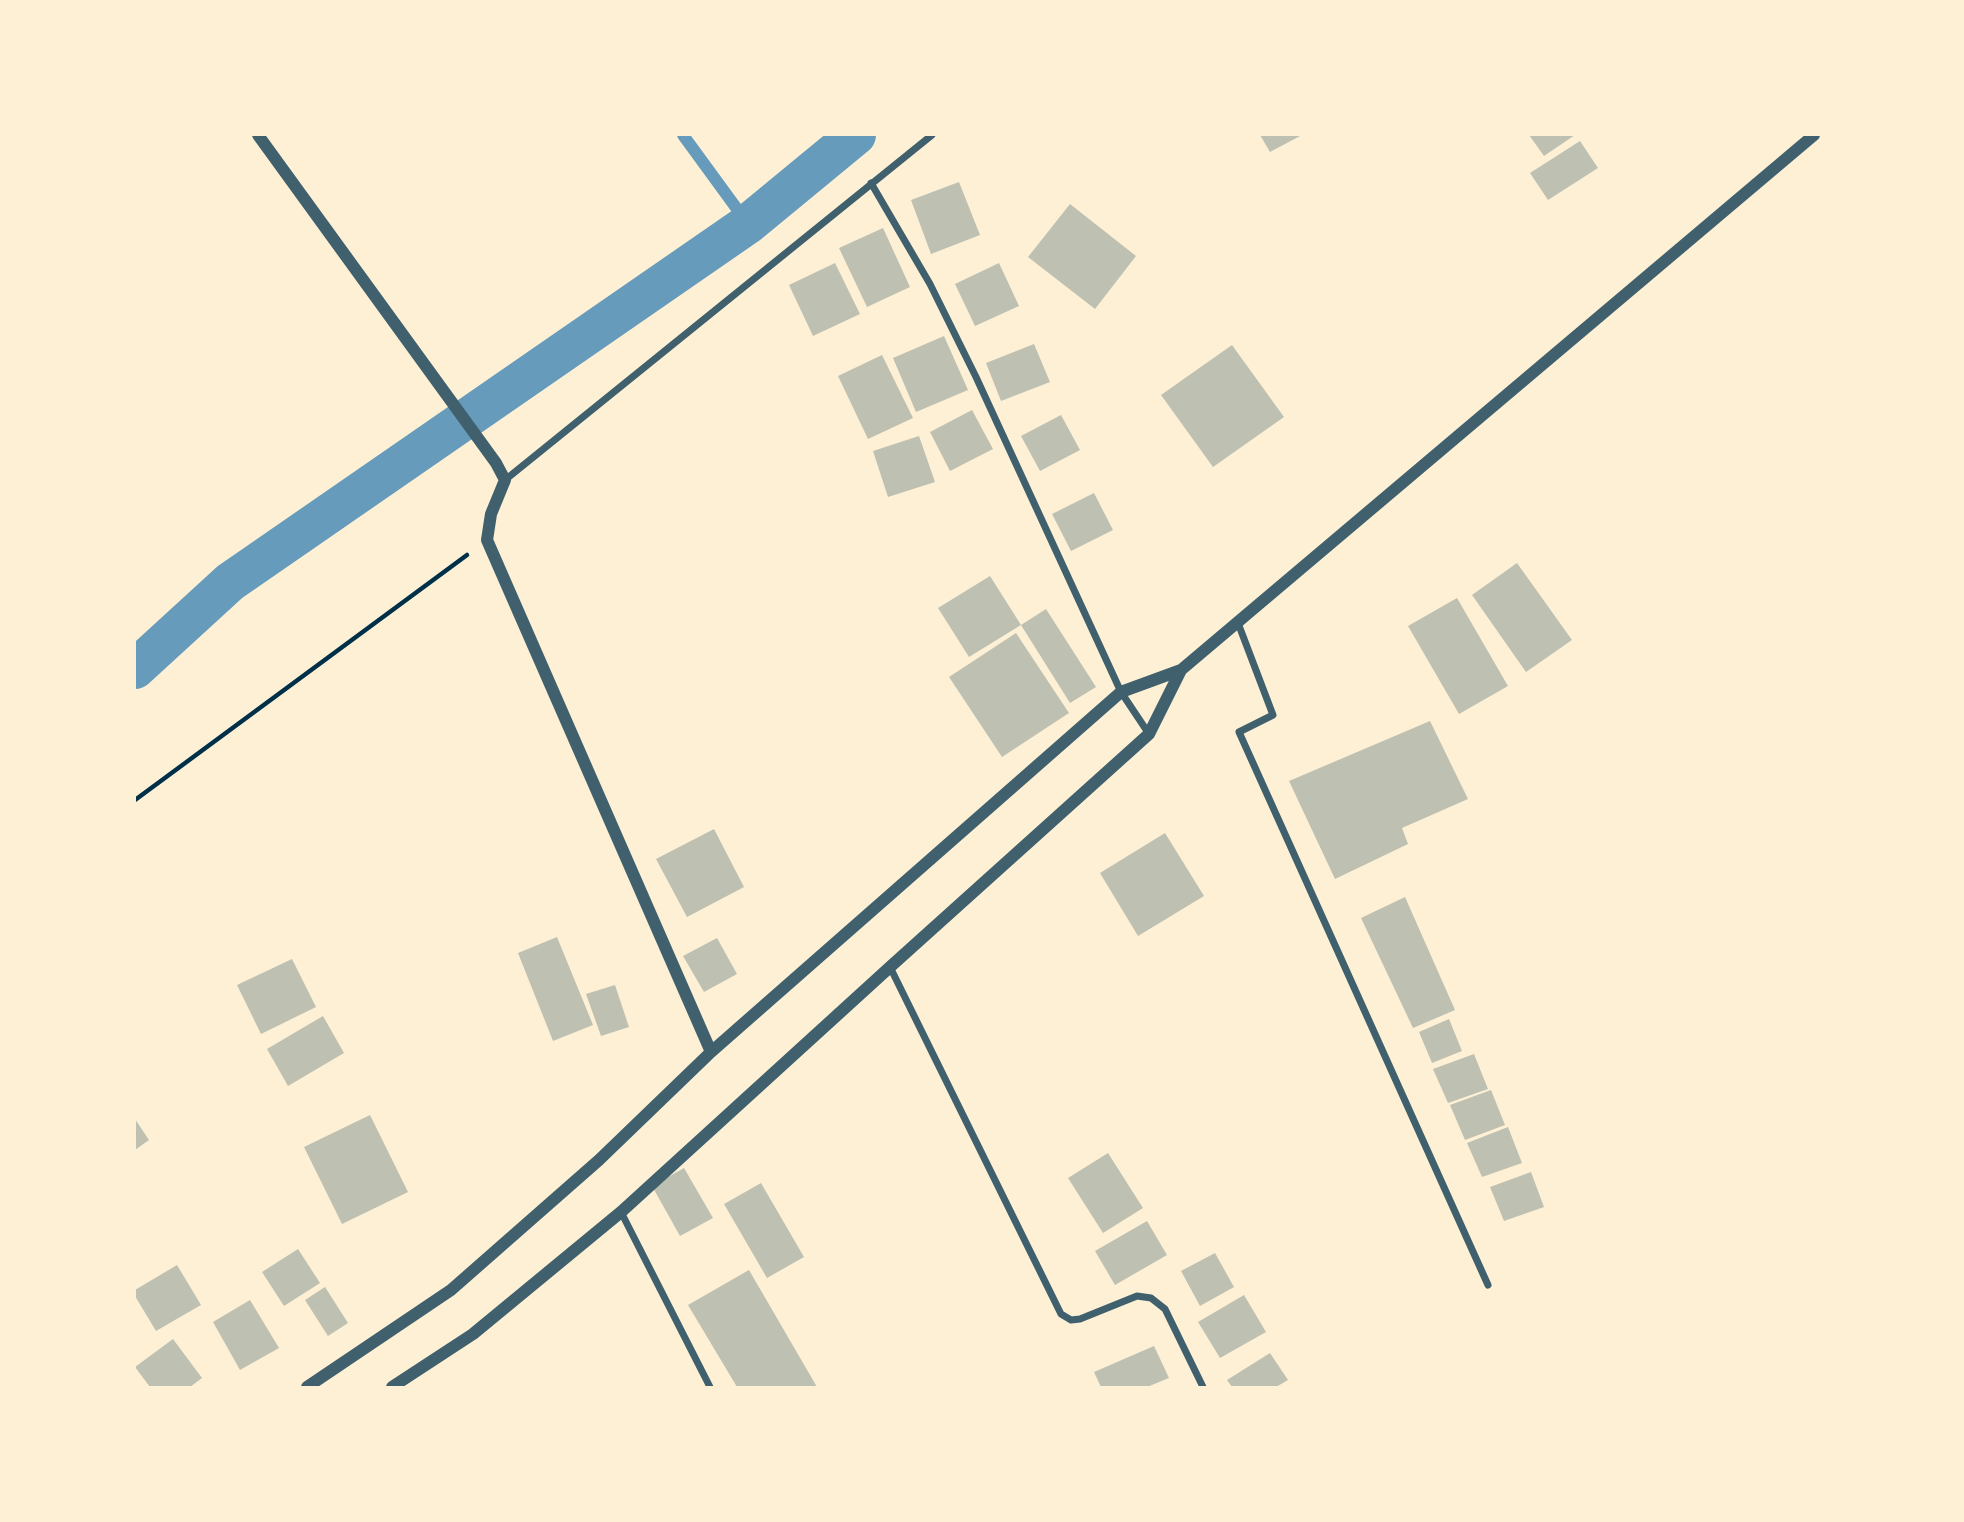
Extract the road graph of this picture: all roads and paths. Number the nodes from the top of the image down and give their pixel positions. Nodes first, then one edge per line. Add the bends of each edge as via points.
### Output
1 (258, 135) edge
2 (932, 135) edge
3 (1814, 135) edge
4 (871, 183) junction
5 (505, 480) junction
6 (487, 540) junction
7 (1238, 623) junction
8 (1181, 670) junction
9 (1121, 692) junction
10 (1149, 734) junction
11 (135, 800) edge
12 (890, 967) junction
13 (711, 1052) junction
14 (621, 1212) junction
15 (1488, 1285) dead end
16 (307, 1387) edge
17 (392, 1387) edge
18 (710, 1387) edge
19 (1203, 1387) edge

1 - 5 street
2 - 4 street
3 - 7 street
4 - 5 street
4 - 9 street via 930,284 976,377
5 - 6 street via 491,514
6 - 11 path
6 - 13 street
7 - 8 street
7 - 15 street via 1273,715 1239,732
8 - 9 street
8 - 10 street
9 - 10 street
9 - 13 street
10 - 12 street
12 - 14 street
12 - 19 street via 1061,1314 1080,1319 1138,1296 1151,1298 1165,1310
13 - 16 street via 599,1160 451,1290
14 - 17 street via 474,1334
14 - 18 street

